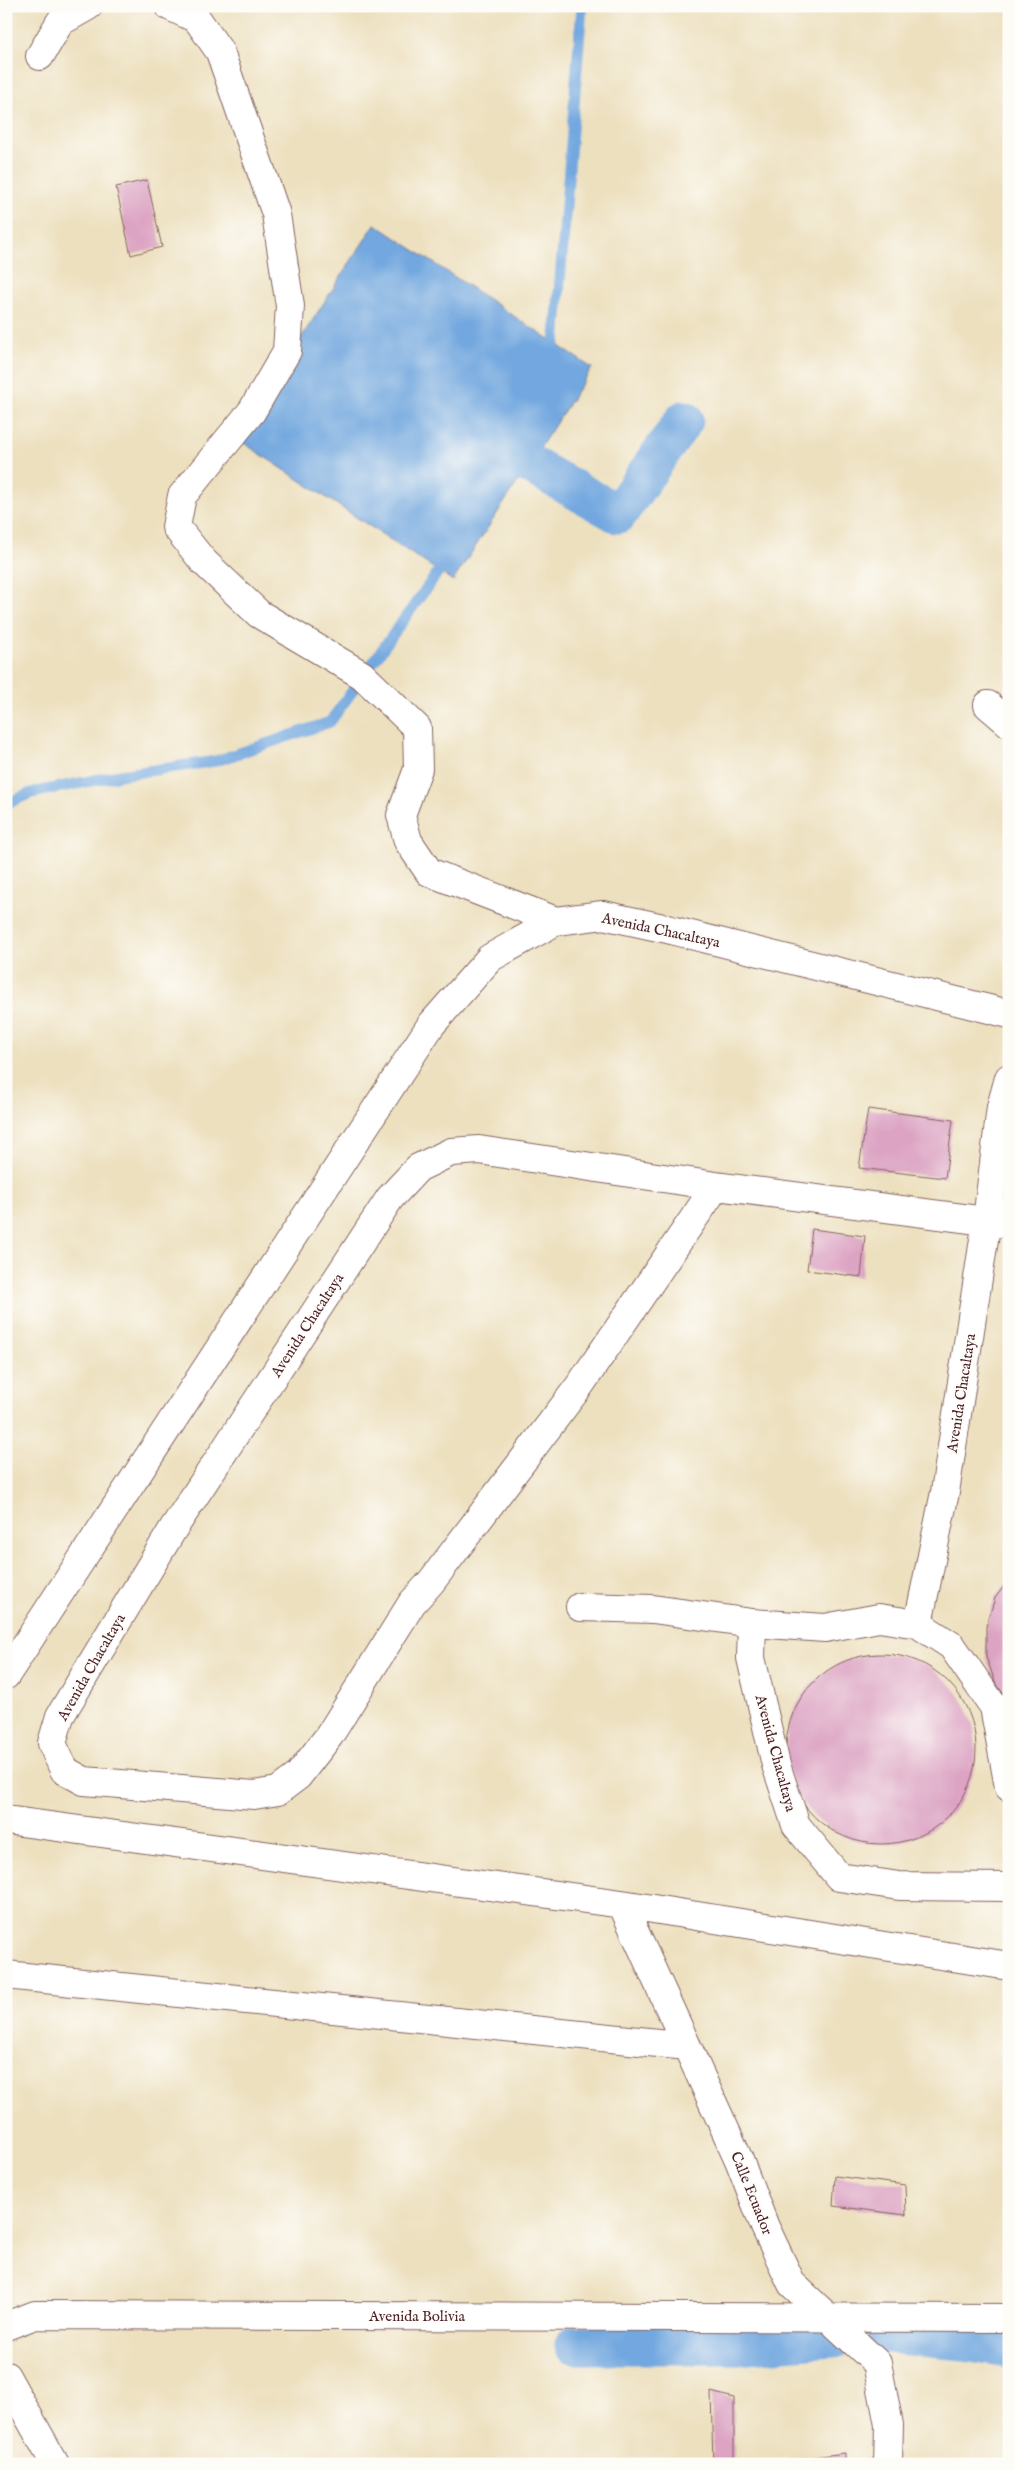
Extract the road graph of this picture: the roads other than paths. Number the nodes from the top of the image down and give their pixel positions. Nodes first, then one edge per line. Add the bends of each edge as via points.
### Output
1 (88, 6) edge
2 (169, 6) edge
3 (40, 56) dead end
4 (988, 704) dead end
5 (1009, 723) edge
6 (556, 921) junction
7 (1009, 1014) edge
8 (1009, 1078) edge
9 (716, 1186) junction
10 (998, 1222) edge
11 (580, 1607) dead end
12 (752, 1623) junction
13 (918, 1624) junction
14 (6, 1674) edge
15 (1009, 1787) edge
16 (6, 1820) edge
17 (1009, 1887) edge
18 (622, 1904) junction
19 (1009, 1966) edge
20 (6, 1975) edge
21 (687, 2046) junction
22 (829, 2316) junction
23 (1009, 2318) edge
24 (6, 2326) edge
25 (6, 2376) edge
26 (55, 2464) edge
27 (888, 2464) edge

1 - 3 street via 60,22
2 - 6 street via 197,19 220,52 276,214 290,306 287,351 252,410 182,496 176,527 202,561 259,614 362,676 417,728 418,769 401,815 408,841 429,872
4 - 5 street
6 - 7 street, Avenida Chacaltaya via 603,915
6 - 14 street, Avenida Chacaltaya via 490,958 431,1025
8 - 10 street, Avenida Chacaltaya via 1000,1107
9 - 9 street, Avenida Chacaltaya via 580,1385 412,1603 329,1736 298,1776 278,1791 254,1795 84,1781 64,1770 52,1743 60,1716 173,1529 390,1198 418,1168 450,1152 479,1150
9 - 10 street, Avenida Chacaltaya
10 - 13 street, Avenida Chacaltaya
11 - 12 street via 653,1609
12 - 13 street via 825,1628 879,1618
12 - 17 street, Avenida Chacaltaya via 751,1658 776,1766 796,1825 839,1877 899,1886
13 - 15 street via 952,1646 994,1708
16 - 18 street
18 - 19 street
18 - 21 street, Calle Ecuador
20 - 21 street
21 - 22 street, Calle Ecuador via 792,2284
22 - 23 street, Avenida Bolivia
22 - 24 street, Avenida Bolivia via 35,2315
22 - 27 street, Calle Ecuador via 877,2363 889,2425
25 - 26 street

